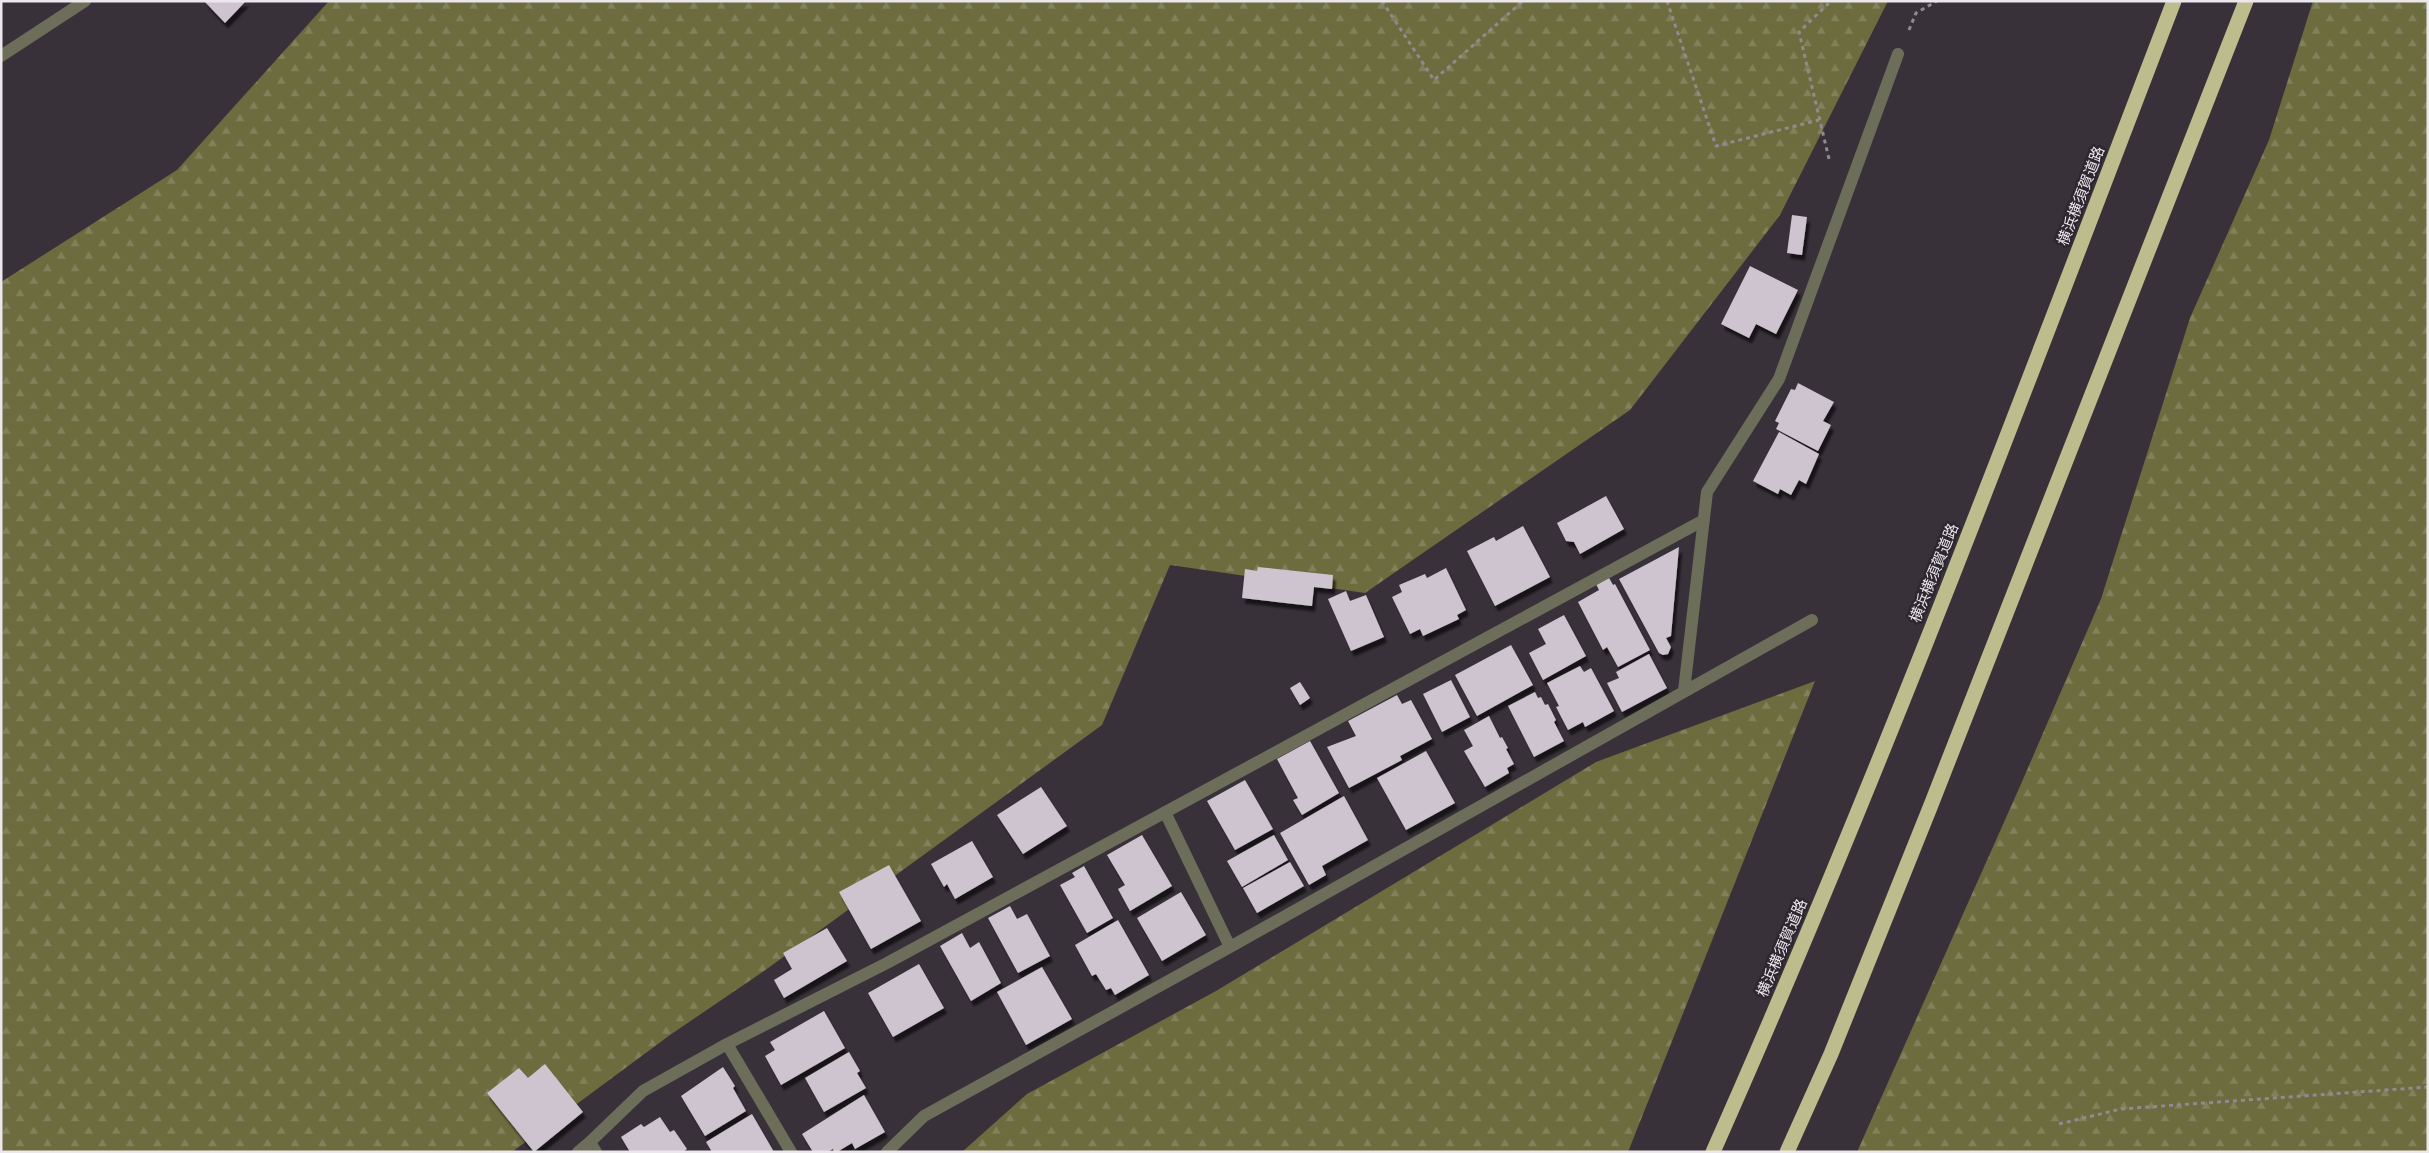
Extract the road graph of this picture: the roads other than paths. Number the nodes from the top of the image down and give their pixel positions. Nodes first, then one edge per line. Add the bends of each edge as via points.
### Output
1 (85, 1) edge
2 (2174, 1) edge
3 (2246, 1) edge
4 (1898, 54) road end
5 (1, 56) edge
6 (1704, 520) junction
7 (1812, 620) dead end
8 (1684, 692) junction
9 (1165, 812) junction
10 (1230, 947) junction
11 (726, 1044) junction
12 (593, 1147) edge
13 (578, 1152) edge
14 (791, 1152) edge
15 (887, 1152) edge
16 (1713, 1152) edge
17 (1787, 1152) edge

1 - 5 street
2 - 16 highway, 横浜横須賀道路 via 1868,788
3 - 17 highway via 1932,805 1831,1054
4 - 6 street via 1779,378 1707,492
6 - 8 street
6 - 9 street
7 - 8 street
8 - 10 street
9 - 10 street
9 - 11 street via 887,963
10 - 15 street via 924,1116
11 - 12 street via 643,1091
11 - 14 street
12 - 13 street

